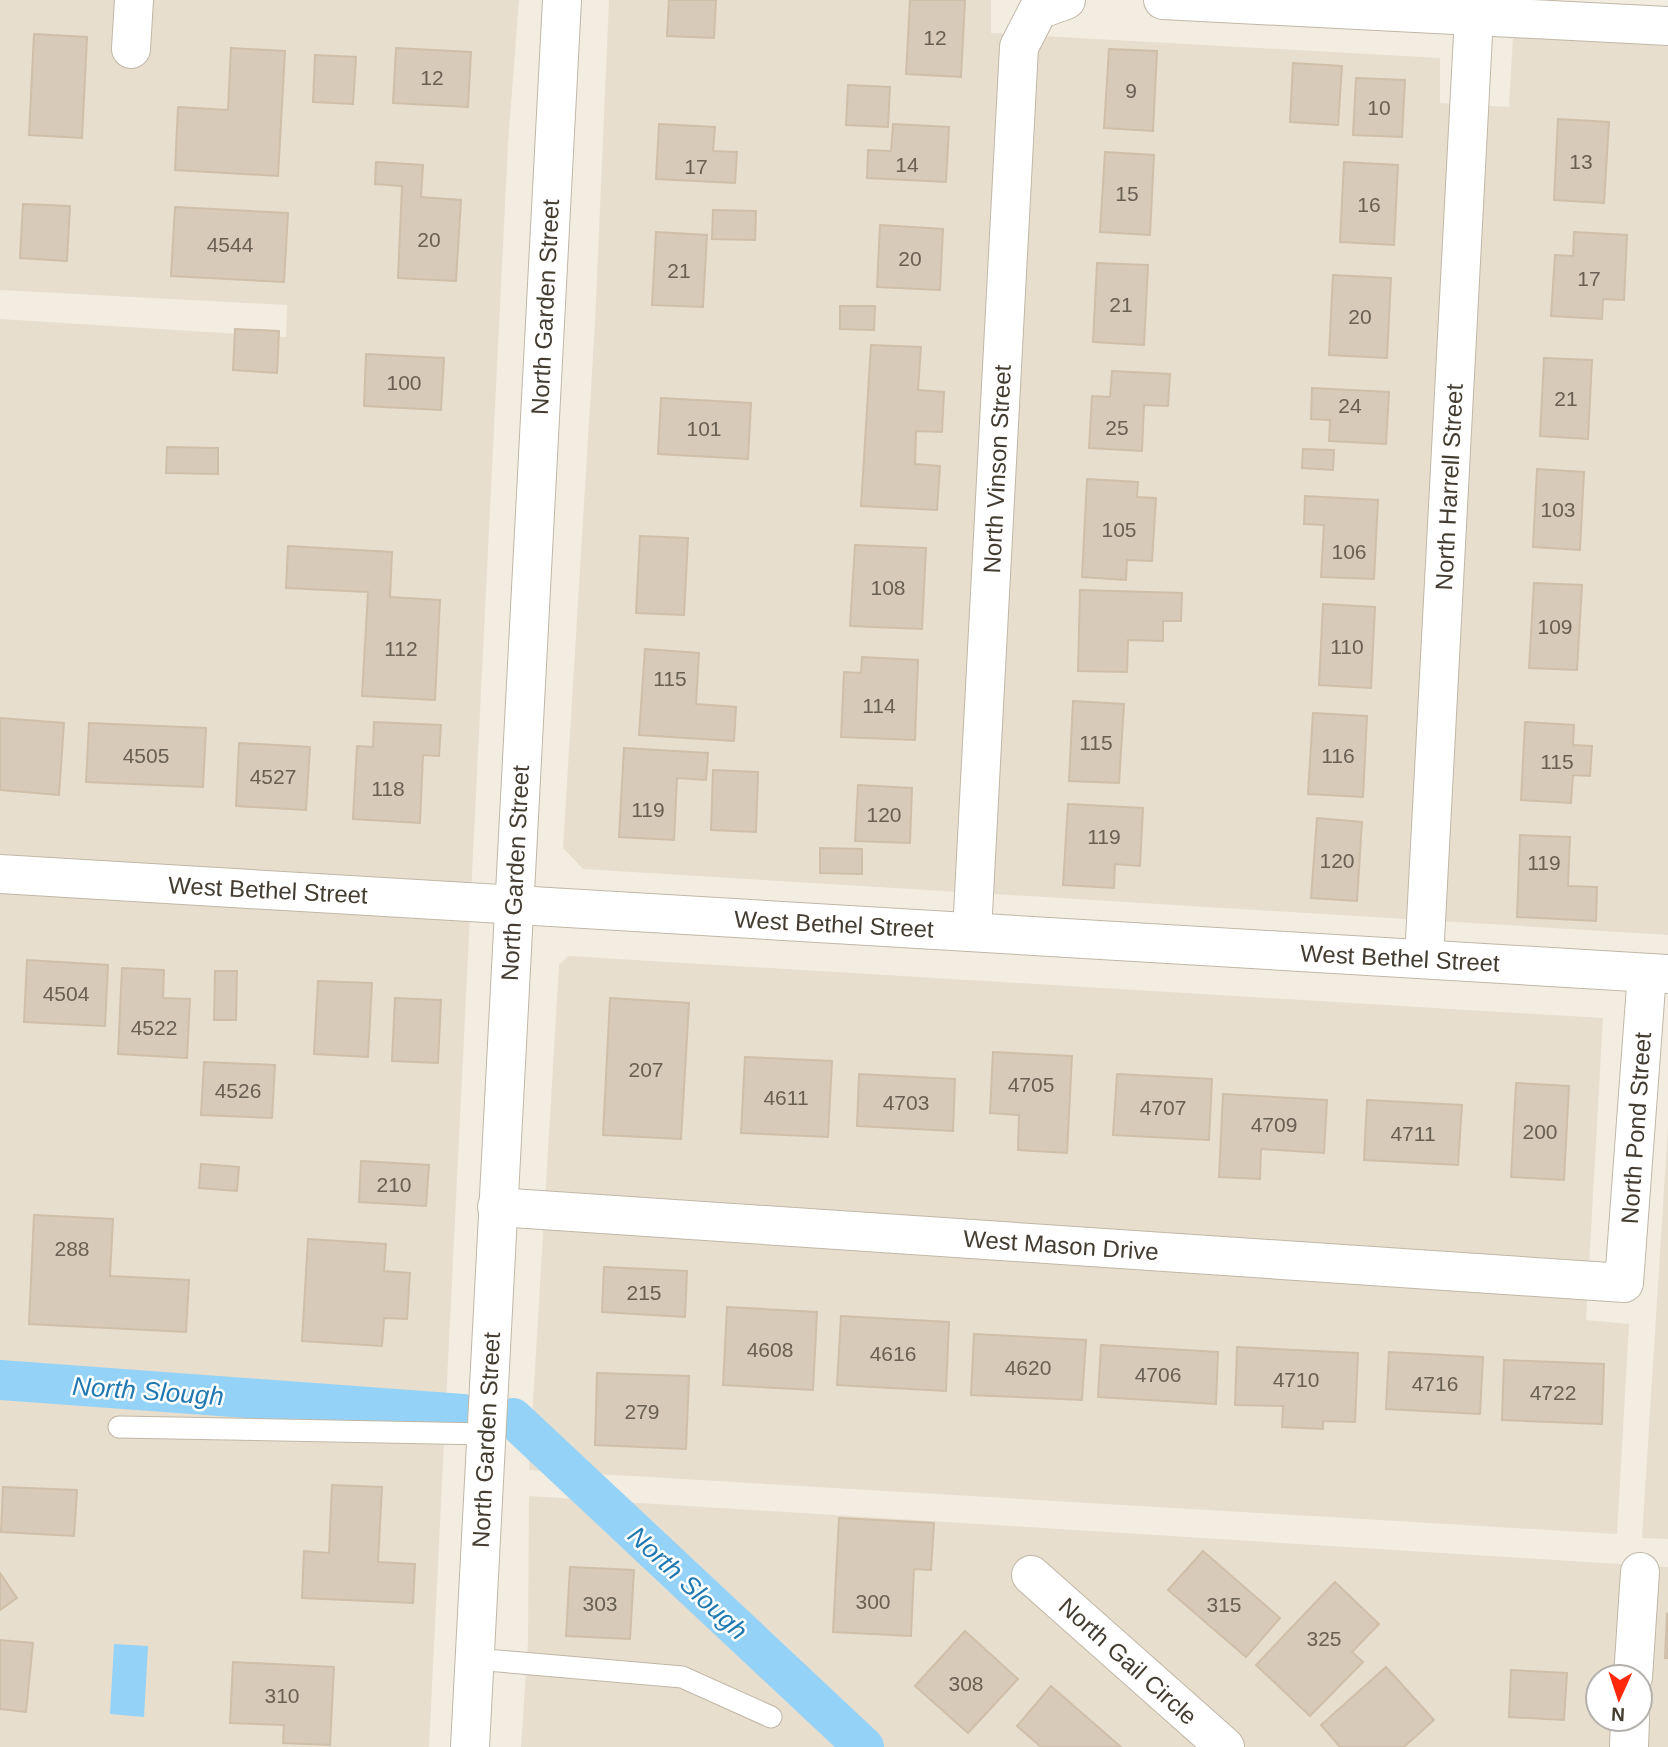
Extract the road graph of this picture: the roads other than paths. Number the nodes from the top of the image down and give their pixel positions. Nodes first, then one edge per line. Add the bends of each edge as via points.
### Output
1 (134, 0) edge
2 (562, 0) edge
3 (1163, 0) edge
4 (1052, 5) edge
5 (1474, 16) junction
6 (1668, 26) edge
7 (131, 49) dead end
8 (0, 874) edge
9 (513, 904) junction
10 (972, 932) junction
11 (1424, 959) junction
12 (1657, 973) edge
13 (498, 1207) junction
14 (1624, 1283) joint
15 (119, 1427) dead end
16 (486, 1434) junction
17 (1640, 1572) dead end
18 (1031, 1576) dead end
19 (475, 1659) junction
20 (1634, 1663) edge
21 (771, 1717) dead end
22 (470, 1747) edge
23 (1225, 1747) edge

1 - 7 street
2 - 9 street, North Garden Street
3 - 5 street
4 - 10 street, North Vinson Street via 1019,47
5 - 6 street
5 - 11 street, North Harrell Street
8 - 9 street, West Bethel Street
9 - 10 street, West Bethel Street
9 - 13 street, North Garden Street
10 - 11 street, West Bethel Street
11 - 12 street, West Bethel Street
12 - 14 street, North Pond Street
13 - 14 street, West Mason Drive
13 - 16 street, North Garden Street
15 - 16 lane
16 - 19 street, North Garden Street
17 - 20 street
18 - 23 street, North Gail Circle
19 - 21 lane via 682,1676
19 - 22 street, North Garden Street

